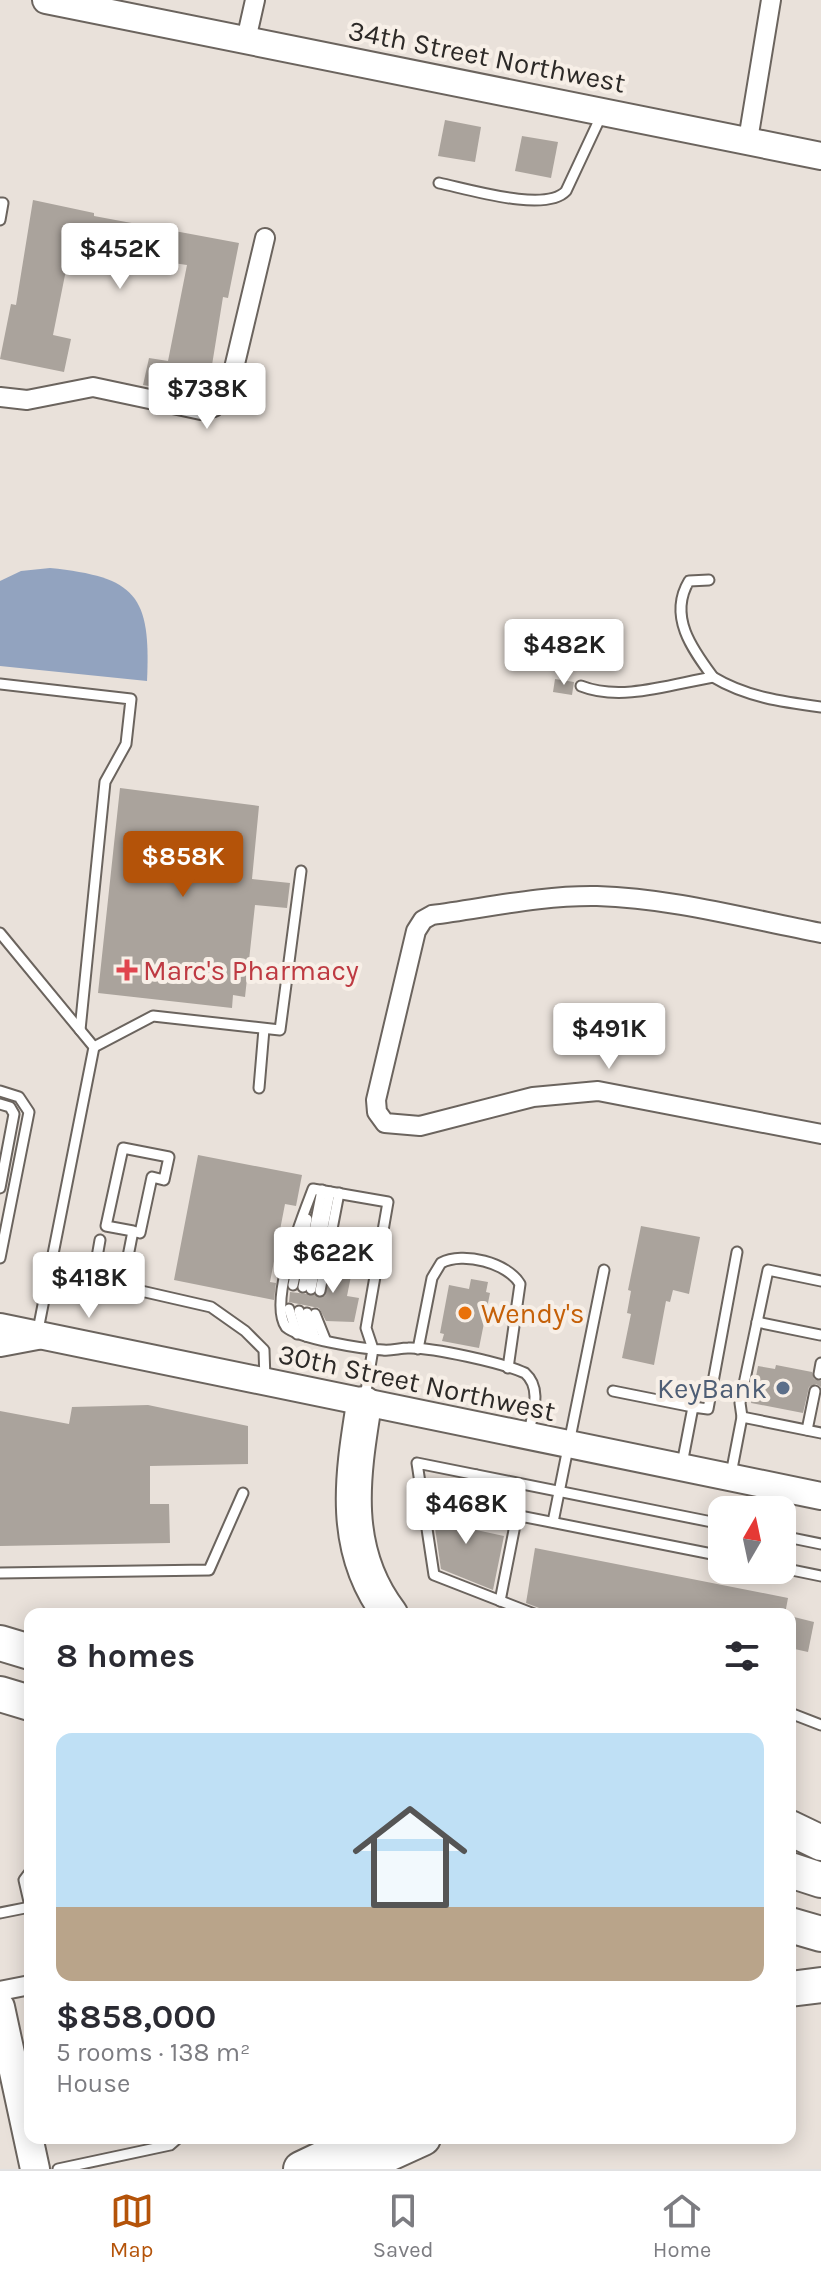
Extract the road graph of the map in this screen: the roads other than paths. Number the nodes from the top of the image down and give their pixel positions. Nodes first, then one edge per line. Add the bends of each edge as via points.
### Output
1 (46, 0) edge
2 (255, 0) edge
3 (771, 0) edge
4 (246, 40) junction
5 (603, 111) junction
6 (748, 140) junction
7 (821, 156) edge
8 (439, 183) dead end
9 (0, 203) edge
10 (0, 220) edge
11 (265, 238) dead end
12 (0, 397) edge
13 (709, 580) dead end
14 (713, 677) junction
15 (0, 684) edge
16 (581, 686) dead end
17 (821, 707) edge
18 (301, 871) dead end
19 (0, 933) edge
20 (821, 933) edge
21 (264, 1029) junction
22 (80, 1030) junction
23 (94, 1047) junction
24 (259, 1088) dead end
25 (0, 1091) edge
26 (0, 1104) edge
27 (821, 1134) edge
28 (2, 1165) edge
29 (18, 1169) junction
30 (0, 1188) edge
31 (326, 1191) junction
32 (133, 1231) junction
33 (100, 1240) dead end
34 (737, 1252) dead end
35 (0, 1258) edge
36 (604, 1270) dead end
37 (821, 1281) edge
38 (122, 1287) junction
39 (757, 1322) junction
40 (0, 1327) edge
41 (37, 1335) junction
42 (820, 1335) edge
43 (311, 1337) junction
44 (0, 1342) edge
45 (373, 1349) junction
46 (418, 1349) junction
47 (508, 1368) junction
48 (265, 1383) junction
49 (613, 1391) dead end
50 (815, 1391) dead end
51 (364, 1404) junction
52 (693, 1407) junction
53 (742, 1417) junction
54 (807, 1430) junction
55 (821, 1432) edge
56 (528, 1437) junction
57 (568, 1445) junction
58 (681, 1468) junction
59 (476, 1475) junction
60 (730, 1477) junction
61 (559, 1491) junction
62 (243, 1493) dead end
63 (821, 1496) edge
64 (517, 1515) junction
65 (708, 1521) edge
66 (553, 1522) junction
67 (796, 1539) edge
68 (821, 1544) edge
69 (708, 1553) edge
70 (796, 1571) edge
71 (0, 1573) edge
72 (821, 1576) edge
73 (500, 1601) junction
74 (387, 1608) edge
75 (518, 1608) edge
76 (0, 1643) edge
77 (24, 1650) edge
78 (0, 1694) edge
79 (24, 1701) edge
80 (796, 1715) edge
81 (821, 1725) edge
82 (796, 1831) edge
83 (821, 1843) edge
84 (796, 1872) edge
85 (821, 1880) edge
86 (24, 1907) edge
87 (0, 1913) edge
88 (796, 1927) edge
89 (821, 1934) edge
90 (821, 1985) edge
91 (24, 1986) edge
92 (796, 1988) edge
93 (0, 1991) edge
94 (0, 2007) edge
95 (7, 2071) edge
96 (24, 2101) edge
97 (32, 2144) edge
98 (171, 2144) edge
99 (353, 2144) edge
100 (410, 2144) edge
101 (35, 2169) edge
102 (58, 2169) edge
103 (301, 2169) edge
104 (355, 2169) edge

1 - 4 main road, 34th Street Northwest
2 - 4 street
3 - 6 street
4 - 5 main road, 34th Street Northwest
5 - 6 main road, 34th Street Northwest
5 - 8 lane via 568,187 555,199 538,201
6 - 7 main road, 34th Street Northwest
9 - 10 lane
11 - 12 street via 229,389 214,407 201,410 93,387 27,400
13 - 14 lane via 689,581 680,611 691,646
14 - 16 lane via 623,692
14 - 17 lane via 762,698
15 - 22 lane via 131,699 126,744 105,782
18 - 21 lane via 280,1030
19 - 22 lane
20 - 27 street via 598,896 432,915 416,931 377,1090 377,1112 385,1123 407,1127 533,1097 598,1091
21 - 23 lane via 153,1016
21 - 24 lane
22 - 23 lane
23 - 41 lane
25 - 29 lane via 25,1101 29,1112
26 - 28 lane via 14,1114
28 - 29 lane
28 - 30 lane
29 - 35 lane
31 - 31 lane via 307,1288
31 - 43 lane via 293,1243 280,1309 284,1325
31 - 45 lane via 388,1202 366,1328
32 - 32 lane via 106,1226 123,1148 169,1157 164,1180 152,1177 140,1233
32 - 38 lane
33 - 38 lane via 93,1280
34 - 52 lane via 708,1409
36 - 57 lane
37 - 39 lane via 768,1270
38 - 48 lane via 211,1307 264,1350
39 - 42 lane
39 - 53 lane via 740,1403
40 - 41 main road, 30th Street Northwest
41 - 44 main road
41 - 48 main road, 30th Street Northwest
43 - 43 lane via 303,1312
43 - 45 lane
45 - 46 lane
45 - 51 lane
46 - 47 lane
46 - 47 lane via 432,1278 441,1263 458,1258 500,1266 520,1284
47 - 56 lane via 525,1373 534,1384
48 - 51 main road, 30th Street Northwest
49 - 52 lane
50 - 54 lane
51 - 56 main road, 30th Street Northwest
51 - 74 highway via 352,1519 363,1567
52 - 58 lane
53 - 54 lane
53 - 60 lane
54 - 55 lane
56 - 57 main road, 30th Street Northwest
57 - 58 main road, 30th Street Northwest
57 - 61 lane
58 - 60 main road, 30th Street Northwest
59 - 61 lane
59 - 64 lane via 470,1506
59 - 73 lane via 417,1463 434,1575
60 - 63 main road, 30th Street Northwest
61 - 65 lane
61 - 66 lane
62 - 71 lane via 209,1570
64 - 66 lane
64 - 73 lane
66 - 69 lane
67 - 68 lane
70 - 72 lane
73 - 75 lane
76 - 77 highway
78 - 79 highway
80 - 81 lane
82 - 83 highway
84 - 85 highway
86 - 87 lane
88 - 89 highway
90 - 92 highway
91 - 93 street
94 - 95 main road
95 - 96 main road
97 - 101 main road
98 - 102 lane
99 - 103 highway
100 - 104 highway

